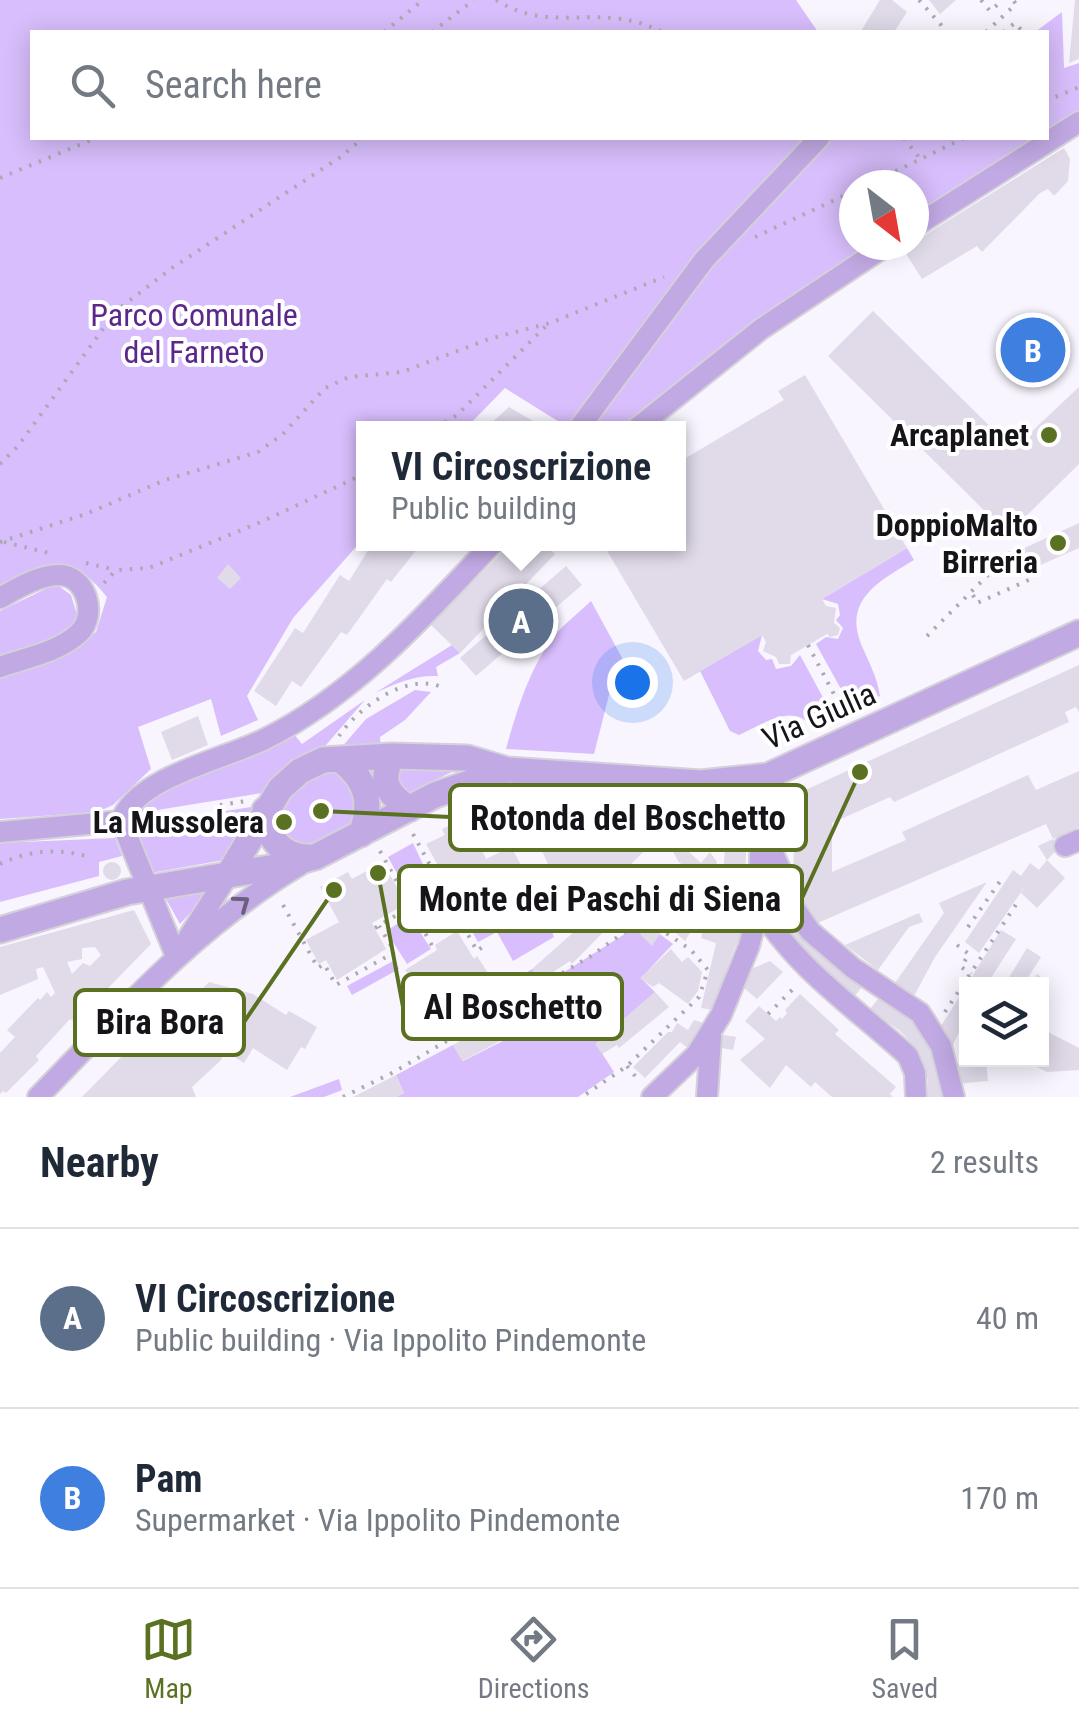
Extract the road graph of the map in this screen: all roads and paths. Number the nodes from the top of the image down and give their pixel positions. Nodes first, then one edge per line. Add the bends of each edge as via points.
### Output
1 (423, 0) edge
2 (474, 0) edge
3 (496, 0) edge
4 (919, 0) edge
5 (980, 0) edge
6 (1004, 0) edge
7 (1013, 0) edge
8 (599, 8) dead end
9 (621, 11) dead end
10 (942, 26) dead end
11 (386, 30) edge
12 (435, 30) edge
13 (659, 30) edge
14 (988, 30) edge
15 (1079, 87) edge
16 (1049, 99) edge
17 (1079, 122) edge
18 (91, 140) edge
19 (361, 140) edge
20 (817, 140) edge
21 (906, 140) edge
22 (960, 140) edge
23 (921, 160) junction
24 (899, 170) edge
25 (0, 178) edge
26 (839, 198) edge
27 (929, 217) edge
28 (754, 237) dead end
29 (864, 260) edge
30 (670, 274) dead end
31 (550, 323) junction
32 (447, 421) edge
33 (584, 421) edge
34 (646, 421) edge
35 (0, 464) edge
36 (356, 478) edge
37 (0, 542) edge
38 (1016, 547) dead end
39 (485, 551) edge
40 (1030, 579) dead end
41 (973, 594) dead end
42 (0, 598) edge
43 (88, 600) junction
44 (1079, 632) edge
45 (927, 636) dead end
46 (808, 645) dead end
47 (0, 667) edge
48 (439, 686) dead end
49 (370, 694) dead end
50 (374, 703) junction
51 (846, 717) dead end
52 (337, 754) junction
53 (392, 756) junction
54 (508, 770) junction
55 (768, 776) junction
56 (265, 810) junction
57 (411, 821) junction
58 (121, 822) junction
59 (0, 832) edge
60 (360, 834) junction
61 (767, 840) junction
62 (380, 852) dead end
63 (314, 857) junction
64 (90, 858) dead end
65 (0, 864) edge
66 (230, 872) junction
67 (1000, 880) dead end
68 (442, 887) junction
69 (148, 888) junction
70 (482, 890) dead end
71 (1018, 903) dead end
72 (282, 905) dead end
73 (410, 906) junction
74 (452, 906) junction
75 (759, 907) junction
76 (968, 927) dead end
77 (0, 930) edge
78 (484, 946) dead end
79 (956, 946) dead end
80 (435, 951) dead end
81 (176, 956) junction
82 (971, 974) junction
83 (800, 982) dead end
84 (486, 986) dead end
85 (500, 1008) junction
86 (768, 1014) dead end
87 (712, 1030) junction
88 (932, 1033) junction
89 (38, 1097) edge
90 (343, 1097) edge
91 (582, 1097) edge
92 (652, 1097) edge
93 (706, 1097) edge
94 (916, 1097) edge
95 (954, 1097) edge

1 - 11 path
2 - 12 path
3 - 8 path via 541,15
4 - 10 path
5 - 6 path via 990,11
7 - 14 path
9 - 13 path
15 - 16 path
17 - 27 street
18 - 25 path
19 - 35 path via 116,312
20 - 33 street via 704,260
21 - 23 path
22 - 23 path
23 - 24 path
26 - 28 path
29 - 34 street via 761,329
30 - 31 path
31 - 32 path
31 - 37 path via 402,372 349,377 325,388 258,452
36 - 43 path via 149,568 116,570
38 - 45 path
39 - 58 street via 357,678 264,740 139,796
40 - 41 path via 977,603
42 - 43 street via 62,574 78,582
43 - 47 street via 82,630 67,642
44 - 55 street, Via Giulia
46 - 51 path
48 - 50 path via 410,685
49 - 50 path
50 - 52 path via 350,721
52 - 53 street
52 - 56 street via 300,771
52 - 60 street via 366,789
53 - 54 street via 467,758
53 - 57 street via 386,790
54 - 55 street, Via Giulia via 712,783
54 - 57 street via 472,781
55 - 61 street
56 - 63 street via 266,826 286,853
56 - 66 street
57 - 60 street
57 - 68 path
58 - 59 street
58 - 69 street
60 - 63 street
61 - 75 street via 760,855
61 - 88 street via 796,915 842,959 920,1013
62 - 73 path
63 - 66 street
81 -> 63 street via 253,894
64 - 65 path via 36,852
66 - 69 street
66 - 81 street
67 - 76 path
68 - 73 path
68 - 74 path
69 - 77 street
69 - 81 street
70 - 74 path
71 - 82 path
72 - 73 path via 318,968 324,964 336,985 395,952 377,927
73 - 80 path
74 - 78 path via 477,950
75 - 87 street
75 - 94 street via 798,960 908,1056
79 - 82 path via 970,954 961,967
81 - 89 street
82 - 88 path
83 - 86 path
84 - 85 path
85 - 90 path
85 - 91 path via 644,918 691,950 708,970 699,997 627,1066
87 - 92 street via 696,1056
87 - 93 street
88 - 95 street

